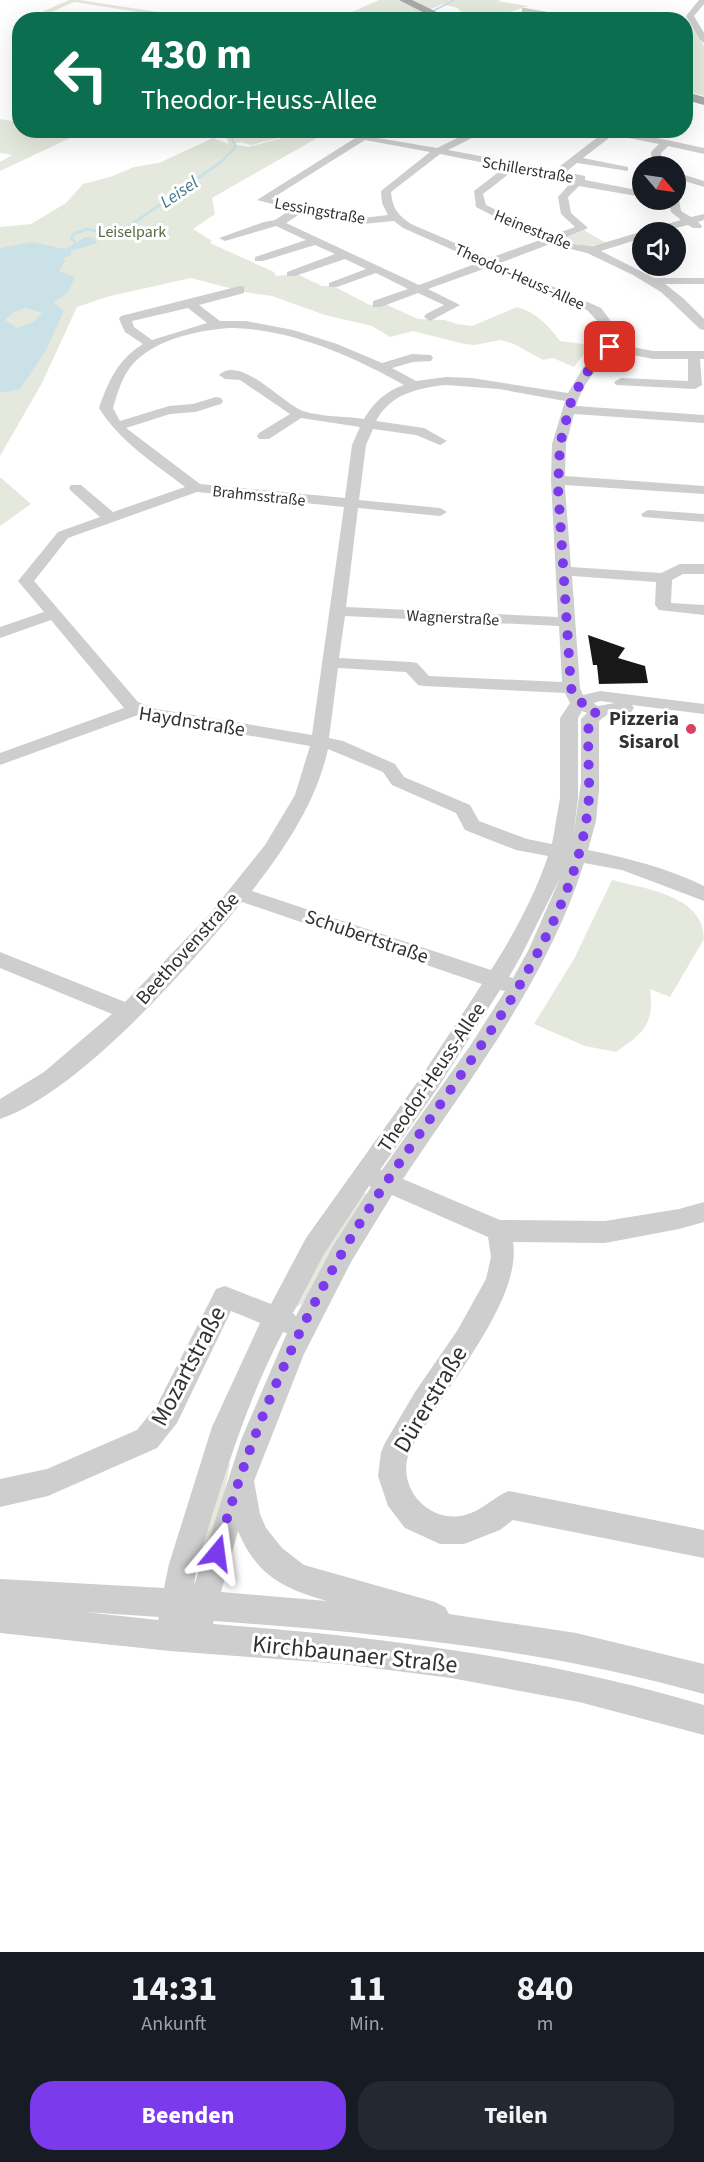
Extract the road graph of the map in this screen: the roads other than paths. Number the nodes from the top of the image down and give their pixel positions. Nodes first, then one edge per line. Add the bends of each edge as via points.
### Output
1 (404, 0) edge
2 (703, 0) edge
3 (544, 3) dead end
4 (430, 12) edge
5 (541, 12) edge
6 (693, 12) edge
7 (693, 15) edge
8 (704, 40) edge
9 (361, 138) edge
10 (368, 138) edge
11 (464, 138) edge
12 (602, 138) edge
13 (646, 138) edge
14 (667, 142) junction
15 (704, 151) edge
16 (439, 152) junction
17 (656, 156) edge
18 (575, 160) junction
19 (512, 166) junction
20 (624, 170) dead end
21 (558, 174) junction
22 (686, 178) edge
23 (577, 182) junction
24 (704, 184) edge
25 (632, 192) edge
26 (302, 208) junction
27 (676, 210) edge
28 (704, 217) edge
29 (395, 218) junction
30 (688, 222) junction
31 (278, 223) junction
32 (704, 230) edge
33 (225, 238) dead end
34 (632, 238) edge
35 (554, 240) junction
36 (316, 241) junction
37 (589, 250) junction
38 (344, 255) junction
39 (259, 259) dead end
40 (492, 263) junction
41 (377, 269) junction
42 (291, 274) dead end
43 (654, 281) junction
44 (704, 281) edge
45 (333, 285) dead end
46 (418, 289) junction
47 (240, 290) dead end
48 (190, 304) junction
49 (376, 304) dead end
50 (430, 317) dead end
51 (218, 326) junction
52 (704, 326) edge
53 (150, 344) junction
54 (610, 347) junction
55 (701, 354) edge
56 (428, 358) dead end
57 (384, 368) junction
58 (225, 375) dead end
59 (621, 382) dead end
60 (413, 385) junction
61 (216, 401) dead end
62 (571, 404) junction
63 (299, 414) junction
64 (704, 419) edge
65 (369, 422) junction
66 (117, 426) junction
67 (264, 436) dead end
68 (440, 441) dead end
69 (558, 480) junction
70 (649, 486) junction
71 (76, 488) dead end
72 (196, 488) junction
73 (704, 490) edge
74 (350, 505) junction
75 (440, 512) dead end
76 (648, 513) junction
77 (110, 518) junction
78 (704, 518) edge
79 (648, 531) dead end
80 (704, 569) edge
81 (564, 571) junction
82 (664, 578) junction
83 (704, 610) edge
84 (339, 611) junction
85 (53, 614) junction
86 (567, 622) junction
87 (0, 633) edge
88 (332, 663) junction
89 (583, 701) junction
90 (704, 708) edge
91 (137, 709) junction
92 (320, 742) junction
93 (0, 759) edge
94 (568, 854) junction
95 (237, 893) junction
96 (704, 894) edge
97 (0, 960) edge
98 (496, 980) junction
99 (518, 988) junction
100 (128, 1012) junction
101 (0, 1110) edge
102 (376, 1178) junction
103 (704, 1212) edge
104 (499, 1231) junction
105 (275, 1317) junction
106 (302, 1328) junction
107 (240, 1474) junction
108 (0, 1493) edge
109 (704, 1544) edge
110 (183, 1563) junction
111 (0, 1594) edge
112 (142, 1600) junction
113 (189, 1604) junction
114 (0, 1618) edge
115 (463, 1629) junction
116 (182, 1637) junction
117 (704, 1679) edge
118 (704, 1720) edge

1 - 4 main road
2 - 6 street
3 - 5 street via 525,9
7 - 8 street
9 - 26 street, Lessingstraße via 262,200
10 - 16 street
11 - 16 street
12 - 18 street
13 - 14 street
14 - 15 street
14 - 17 street
16 - 19 street, Schillerstraße
16 - 29 street via 386,191 386,202
18 - 20 street
18 - 21 street
19 - 21 street, Schillerstraße
19 - 35 street, Heinestraße via 478,193 479,204 502,219
21 - 23 street, Schillerstraße via 581,178
22 - 24 street
23 - 25 street, Schillerstraße
23 - 35 street via 563,197 567,214 584,228
26 - 29 street, Lessingstraße via 363,220
26 - 31 street
27 - 30 street
28 - 30 street
29 - 40 street, Theodor-Heuss-Allee
30 - 32 street
31 - 33 street
31 - 36 street
34 - 37 street, Heinestraße
35 - 37 street, Heinestraße
35 - 40 street
36 - 38 street
36 - 39 street
37 - 43 street
38 - 41 street
38 - 42 street
40 - 46 street
40 - 54 street, Theodor-Heuss-Allee via 601,313 609,326
41 - 45 street
41 - 46 street
43 - 44 street
43 - 52 street via 691,310
46 - 49 street
46 - 50 street via 454,305
47 - 48 street
48 - 51 street
48 - 53 street via 125,319 129,329
51 - 53 street via 182,332
51 - 57 street via 245,324 280,331
53 - 66 street via 130,360 118,377 106,408
54 - 55 street via 653,355
54 - 62 street, Theodor-Heuss-Allee via 591,366
55 - 59 street via 695,385
56 - 57 street via 412,358
57 - 60 street
58 - 63 street via 243,376
60 - 62 street, Beethovenstraße via 453,380
60 - 65 street, Beethovenstraße via 380,405
61 - 66 street
62 - 64 street, Beethovenstraße
62 - 69 street, Theodor-Heuss-Allee via 560,444
63 - 65 street
63 - 67 street
65 - 68 street via 419,431
65 - 74 street, Beethovenstraße via 359,445
66 - 72 street, Brahmsstraße
69 - 70 street
69 - 81 street, Theodor-Heuss-Allee
70 - 73 street
70 - 76 street
71 - 77 street
72 - 74 street, Brahmsstraße
72 - 77 street
74 - 75 street, Brahmsstraße
74 - 84 street, Beethovenstraße
76 - 78 street
76 - 79 street
77 - 85 street via 63,535 26,580
80 - 82 street via 680,569
81 - 82 street
81 - 86 street, Theodor-Heuss-Allee
82 - 83 street via 665,607
84 - 86 street, Wagnerstraße
84 - 88 street, Beethovenstraße
85 - 87 street
85 - 91 street
86 - 89 street, Theodor-Heuss-Allee
88 - 89 street via 411,667 424,681
88 - 92 street, Beethovenstraße
89 - 90 street via 608,708
89 - 94 street, Theodor-Heuss-Allee via 569,718
91 - 92 street, Haydnstraße
91 - 93 street, Haydnstraße
92 - 94 street via 389,768 398,781 463,809 472,825 523,845
92 - 95 street, Beethovenstraße via 296,811
94 - 96 street via 648,871
94 - 98 street, Theodor-Heuss-Allee
94 - 99 street, Theodor-Heuss-Allee via 556,917
95 - 98 street, Schubertstraße
95 - 100 street, Beethovenstraße via 213,924
97 - 100 street
98 - 99 street
98 - 102 street, Theodor-Heuss-Allee via 429,1083
99 - 102 street, Theodor-Heuss-Allee
100 - 101 street, Beethovenstraße via 38,1088
102 - 104 street
102 - 105 street, Theodor-Heuss-Allee via 315,1246
102 - 106 street, Theodor-Heuss-Allee via 343,1252
103 - 104 street via 605,1232
104 - 109 street, Dürerstraße via 503,1257 498,1281 395,1452 392,1476 398,1496 416,1518 440,1530 464,1530 490,1520 509,1505
105 - 106 street
105 - 108 street, Mozartstraße via 225,1297 167,1414 147,1439 48,1482
105 - 110 street, Theodor-Heuss-Allee via 226,1427
106 - 107 street, Theodor-Heuss-Allee via 274,1386
107 - 113 street, Theodor-Heuss-Allee
107 - 115 street, Kirchbaunaer Straße via 249,1526 266,1555 278,1566 297,1578 420,1612
110 - 112 street, Theodor-Heuss-Allee via 160,1590
110 - 113 street, Theodor-Heuss-Allee
111 - 112 street, Kirchbaunaer Straße
112 - 113 street, Kirchbaunaer Straße
113 - 115 street, Kirchbaunaer Straße
113 - 116 street, Theodor-Heuss-Allee
114 - 116 street, Kirchbaunaer Straße
115 - 117 street, Kirchbaunaer Straße via 562,1644
116 - 118 street, Kirchbaunaer Straße via 364,1651 461,1665 601,1692

